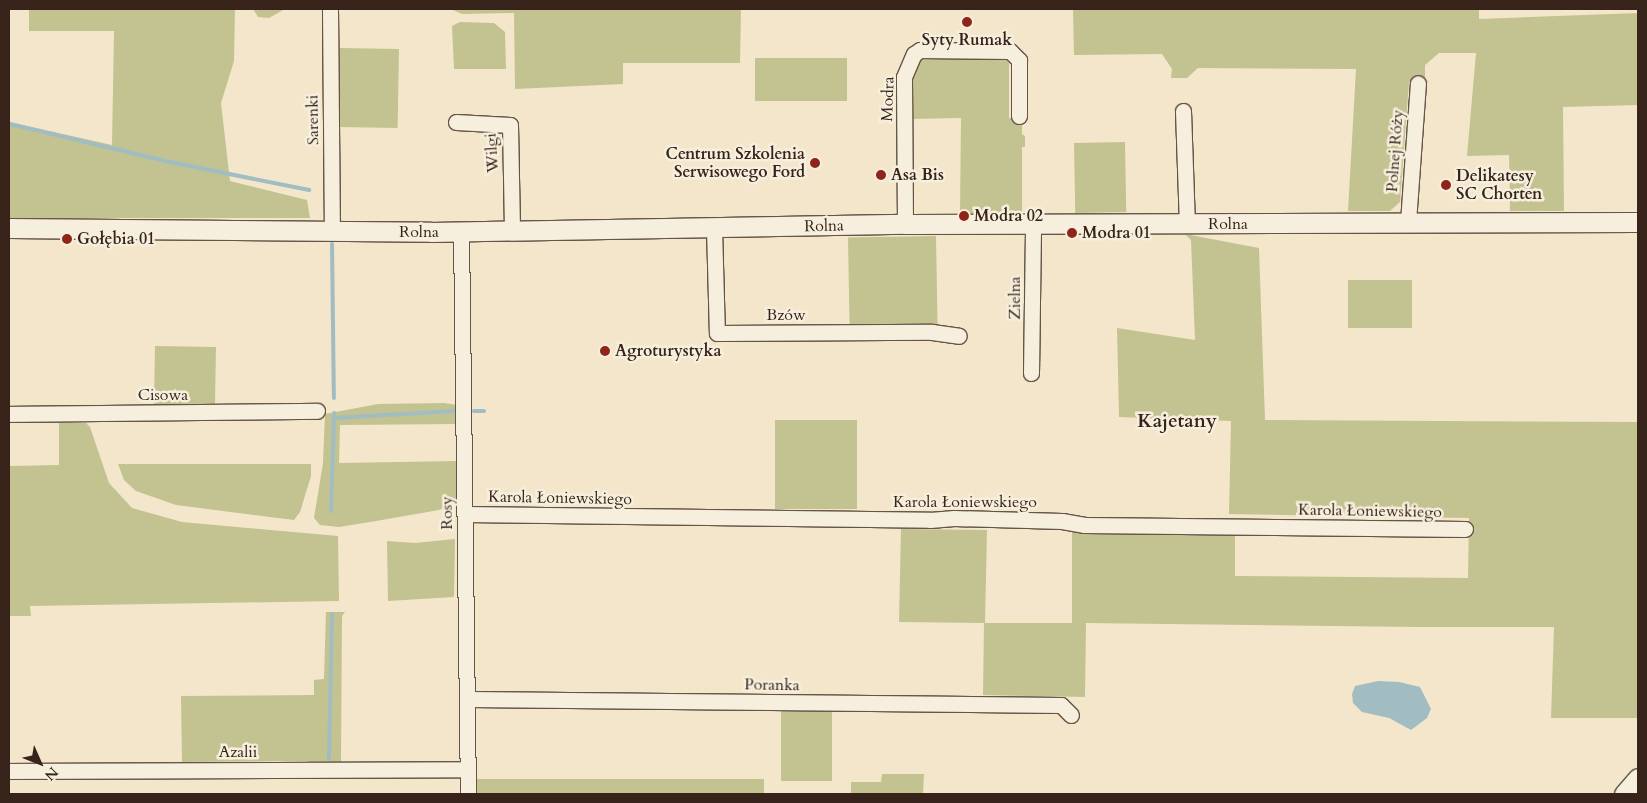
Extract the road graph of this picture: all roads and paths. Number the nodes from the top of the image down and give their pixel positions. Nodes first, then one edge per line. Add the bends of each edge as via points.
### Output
1 (330, 9) edge
2 (1418, 83) dead end
3 (1183, 111) dead end
4 (1019, 116) dead end
5 (456, 122) dead end
6 (1408, 222) junction
7 (1638, 222) edge
8 (905, 224) junction
9 (1033, 224) junction
10 (1187, 224) junction
11 (9, 228) edge
12 (714, 228) junction
13 (512, 230) junction
14 (332, 232) junction
15 (461, 232) junction
16 (959, 336) dead end
17 (1031, 372) dead end
18 (317, 411) dead end
19 (9, 414) edge
20 (465, 514) junction
21 (1465, 529) dead end
22 (468, 699) junction
23 (1071, 714) dead end
24 (9, 770) edge
25 (468, 770) junction
26 (1638, 778) edge
27 (468, 794) edge
28 (1624, 794) edge

1 - 14 street, Sarenki
2 - 6 street, Polnej Róży
3 - 10 street
4 - 8 street, Modra via 1018,60 1010,51 920,50 914,54 904,77
5 - 13 street, Wilgi via 510,125
6 - 7 street, Rolna
6 - 10 street, Rolna
8 - 9 street, Rolna
8 - 12 street, Rolna
9 - 10 street, Rolna
9 - 17 street, Zielna
11 - 14 street, Rolna
12 - 13 street, Rolna
12 - 16 street, Bzów via 717,333 932,332
13 - 15 street, Rolna
14 - 15 street, Rolna
15 - 20 street, Rosy
18 - 19 street, Cisowa
20 - 21 street, Karola Łoniewskiego via 954,518 1062,521 1085,525
20 - 22 street, Rosy
22 - 23 street, Poranka via 1061,705
22 - 25 street, Rosy
24 - 25 street, Azalii
25 - 27 street, Rosy
26 - 28 street

